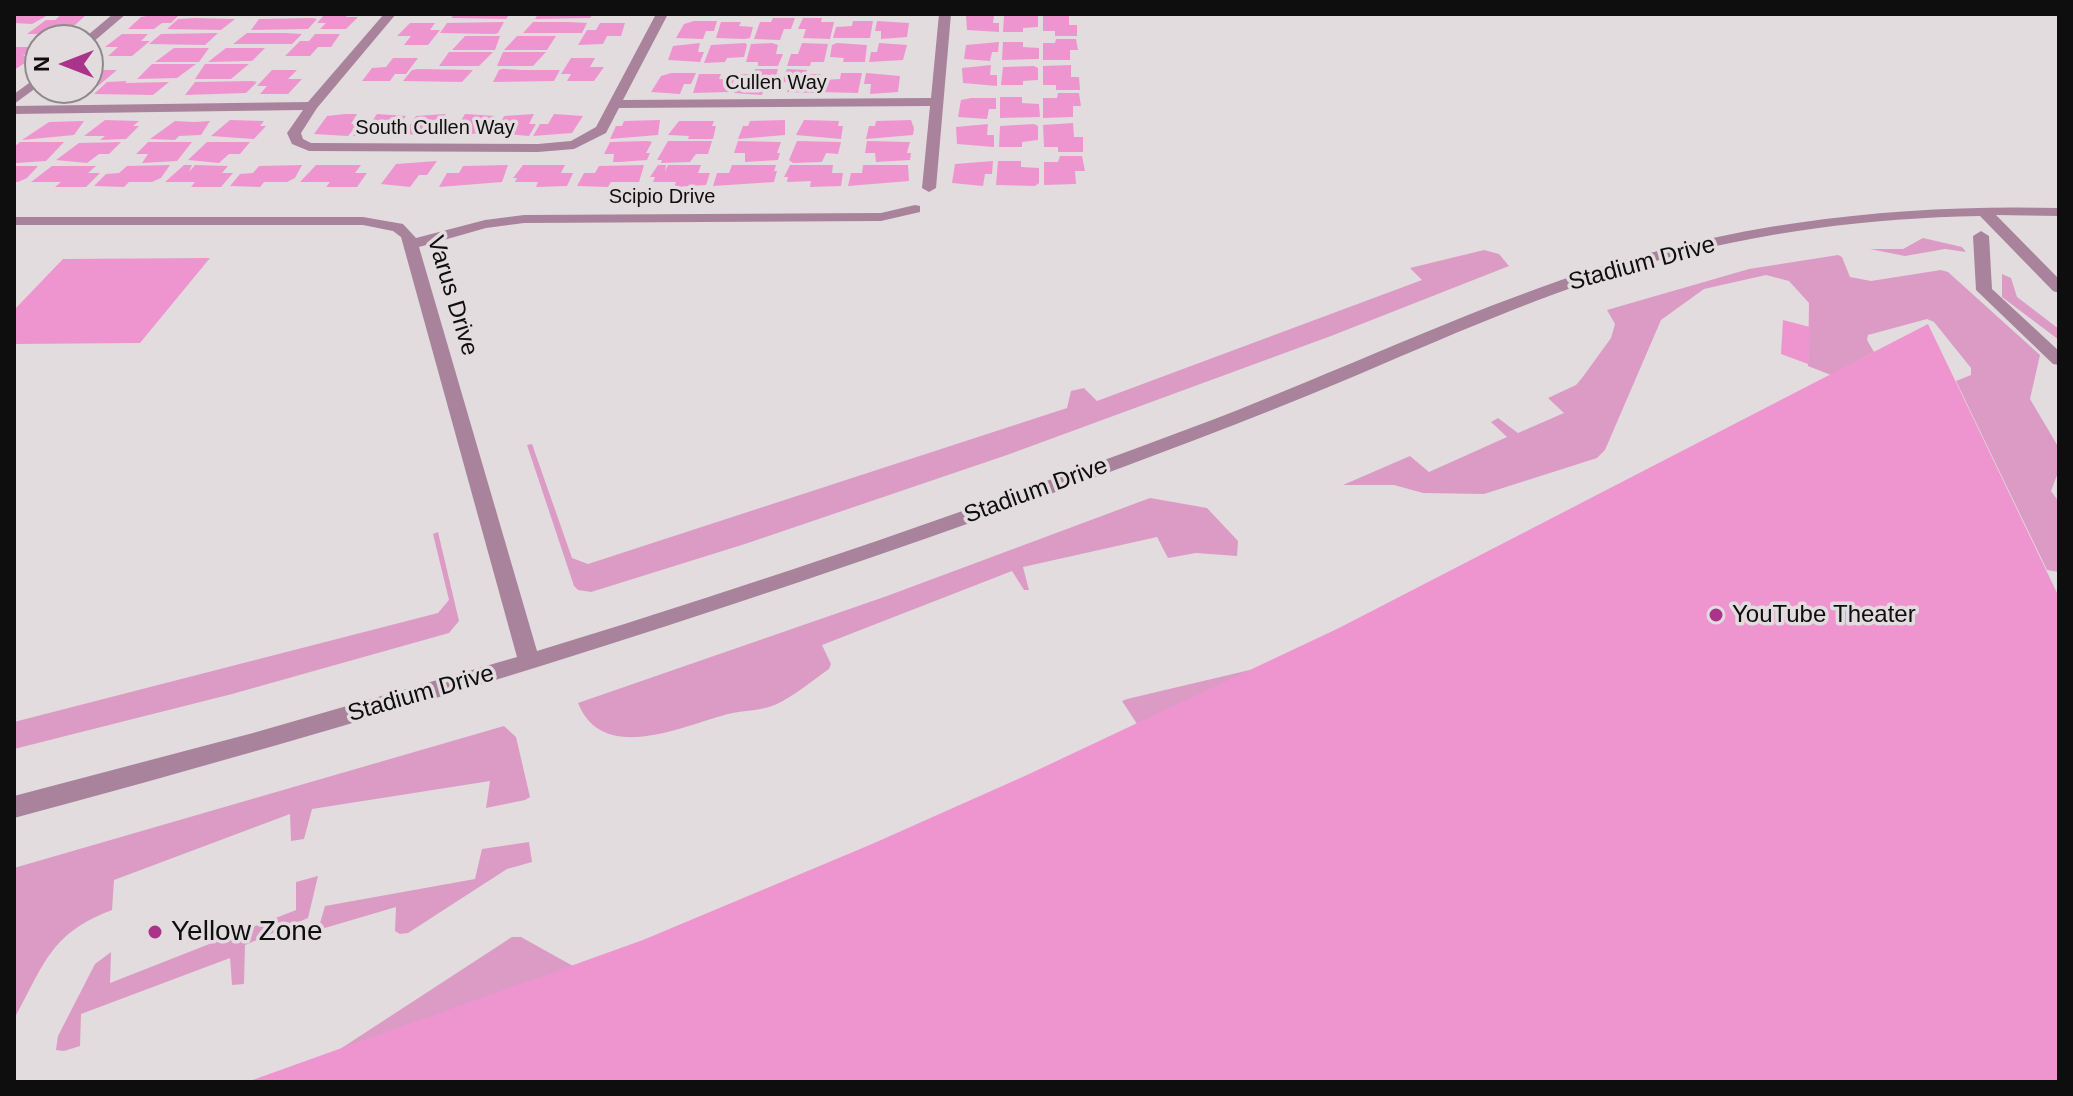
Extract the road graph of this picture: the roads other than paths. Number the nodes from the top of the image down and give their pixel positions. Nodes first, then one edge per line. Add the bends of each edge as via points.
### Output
1 (120, 14) edge
2 (390, 14) edge
3 (662, 14) edge
4 (945, 14) edge
5 (104, 27) edge
6 (937, 102) junction
7 (614, 104) junction
8 (312, 106) junction
9 (14, 110) edge
10 (929, 188) dead end
11 (915, 209) dead end
12 (1984, 211) junction
13 (2059, 212) edge
14 (14, 221) edge
15 (1981, 236) dead end
16 (411, 244) junction
17 (2059, 288) edge
18 (2059, 360) edge
19 (529, 662) junction
20 (14, 807) edge

1 - 5 street
2 - 8 street
3 - 7 street
4 - 6 street
6 - 7 street, Cullen Way
6 - 10 street
7 - 8 street, South Cullen Way via 601,130 574,145 538,148 309,147 294,133
8 - 9 street
11 - 16 street, Scipio Drive via 881,217 524,219
12 - 13 street, Stadium Drive
12 - 17 street
12 - 19 street, Stadium Drive via 1906,214 1781,231 1592,275 1288,397 955,521
14 - 16 street, Varus Drive via 363,221 398,227
15 - 18 street via 1984,290
16 - 19 street, Varus Drive
19 - 20 street, Stadium Drive

